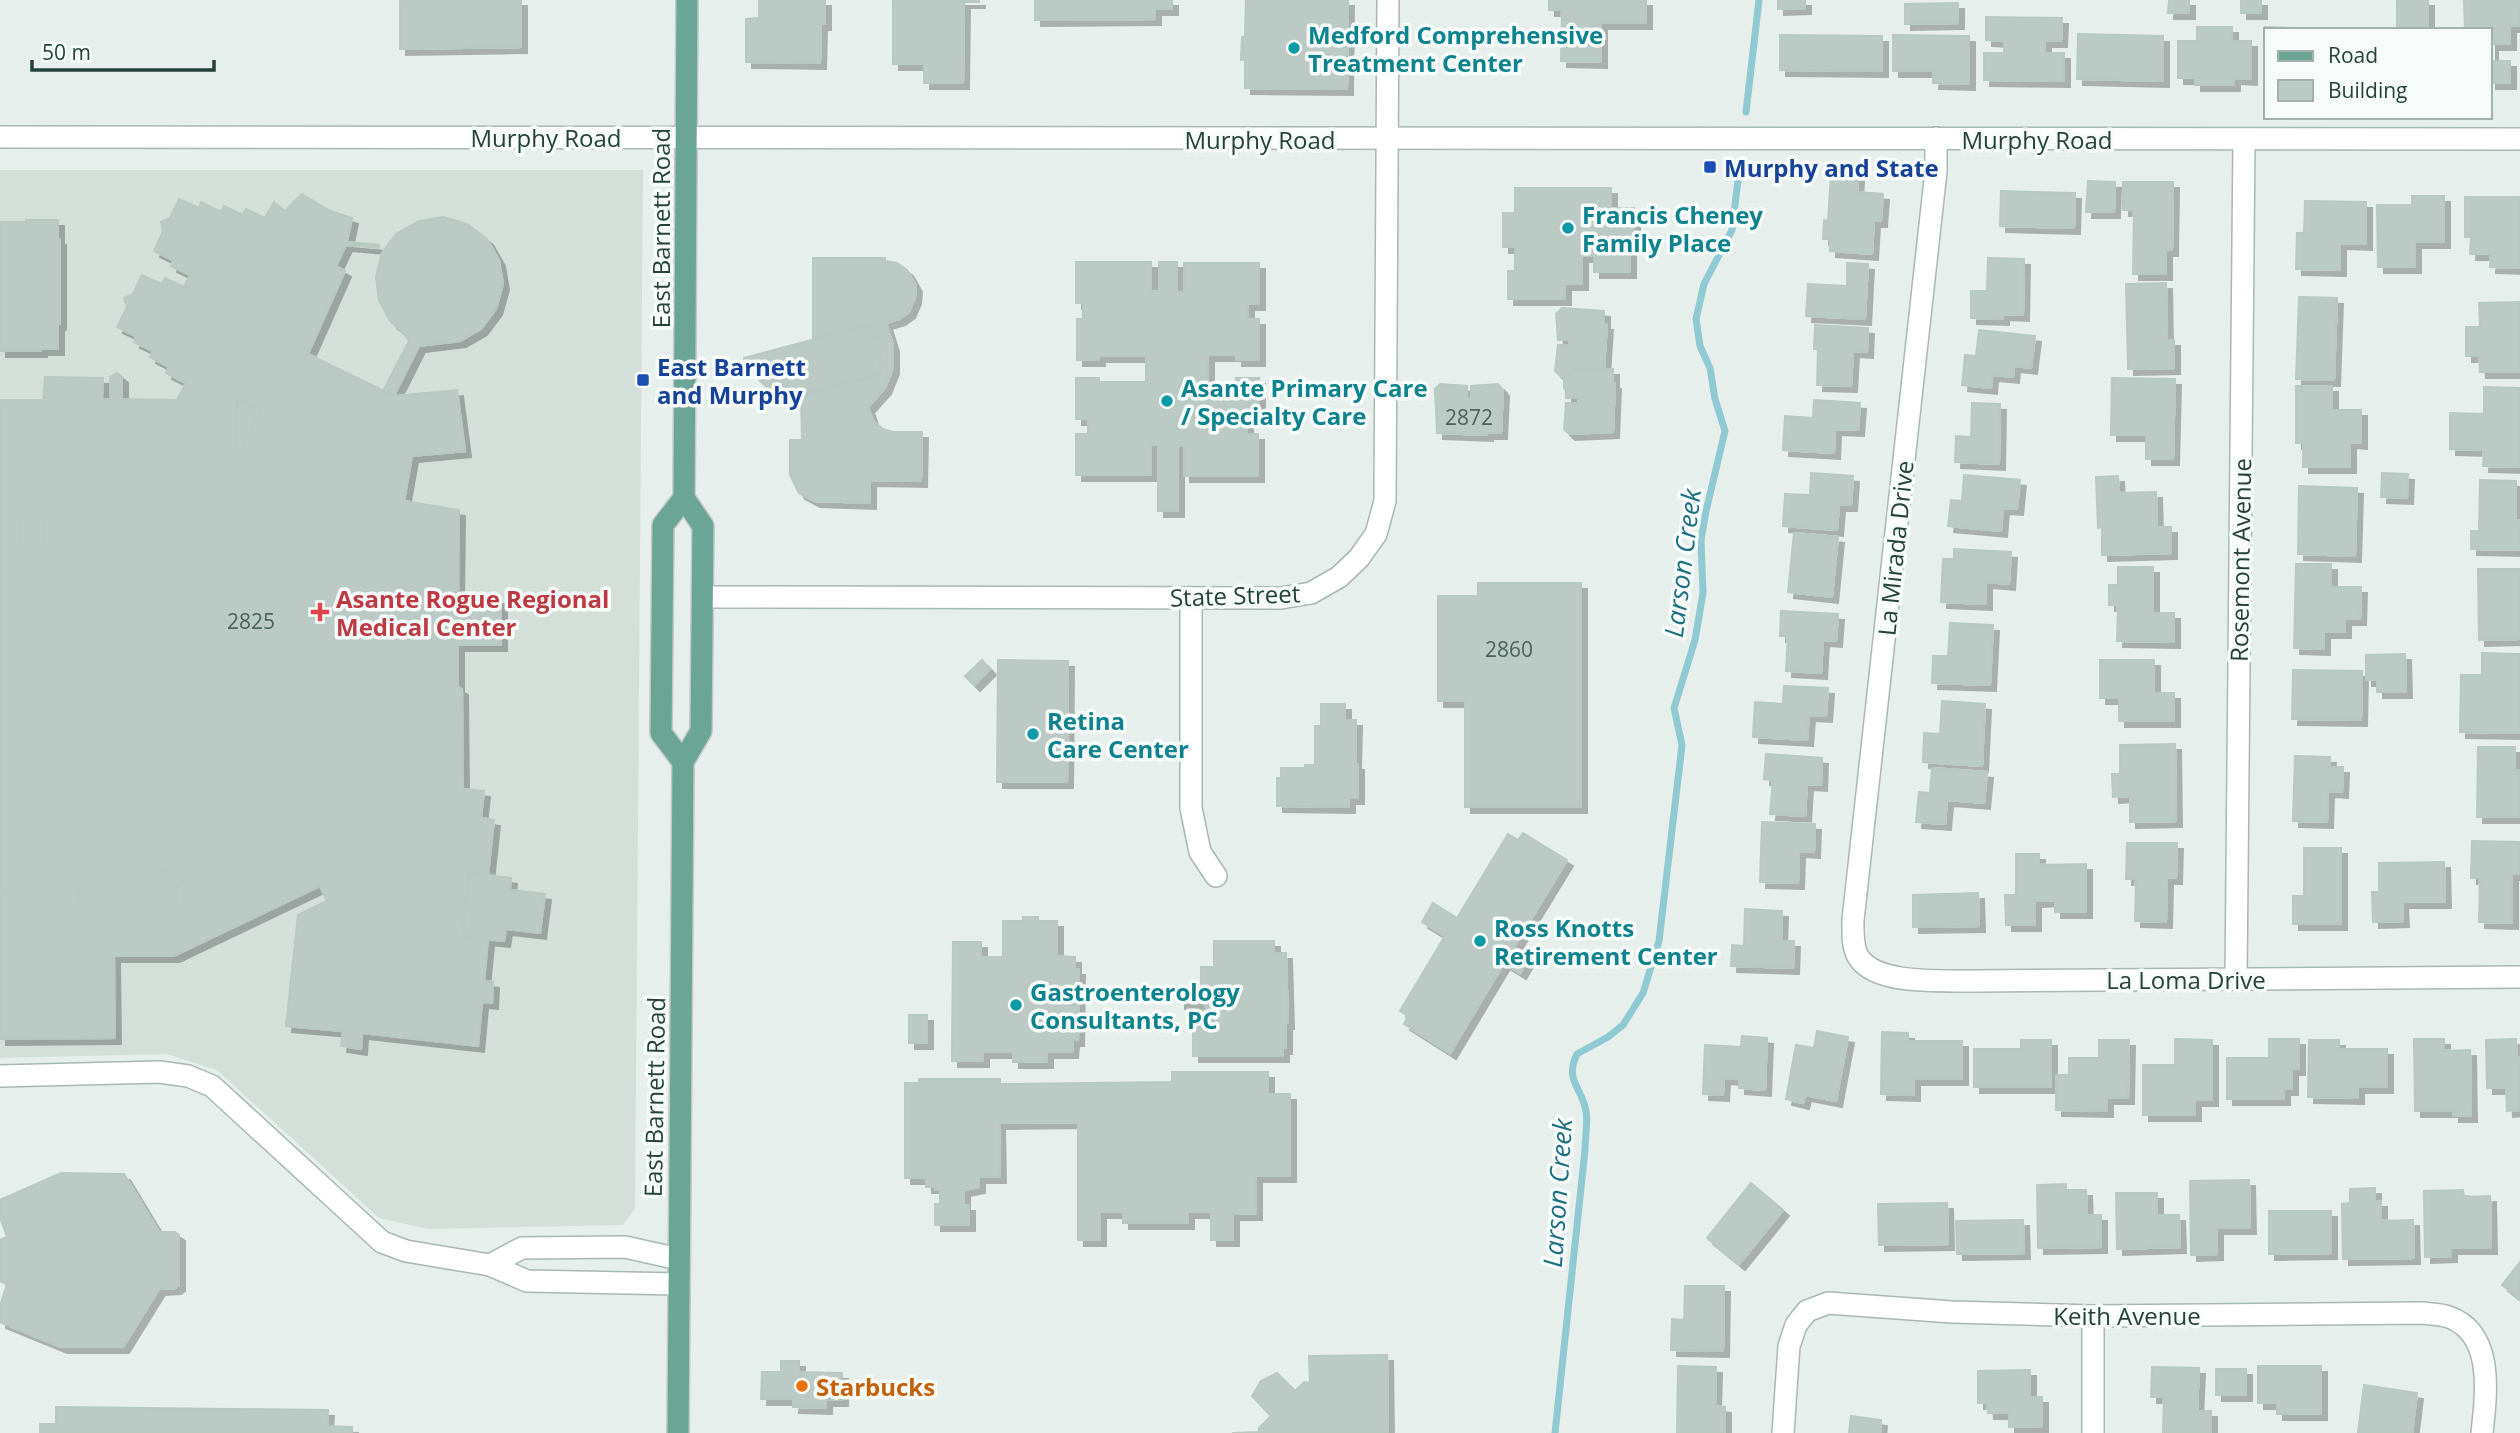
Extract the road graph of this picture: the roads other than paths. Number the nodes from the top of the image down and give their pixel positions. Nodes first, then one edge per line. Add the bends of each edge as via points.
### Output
1 (687, 0) edge
2 (1388, 0) edge
3 (0, 136) edge
4 (687, 137) junction
5 (1936, 138) junction
6 (1387, 139) junction
7 (2520, 139) edge
8 (2244, 140) junction
9 (684, 498) junction
10 (703, 597) junction
11 (1191, 598) junction
12 (683, 762) junction
13 (1216, 876) dead end
14 (1857, 957) joint
15 (2520, 977) edge
16 (2236, 979) junction
17 (0, 1076) edge
18 (679, 1259) junction
19 (491, 1265) junction
20 (679, 1284) junction
21 (2093, 1316) junction
22 (678, 1433) edge
23 (1783, 1433) edge
24 (2093, 1433) edge
25 (2482, 1433) edge

1 - 4 main road, East Barnett Road
2 - 6 street, State Street
3 - 4 street, Murphy Road
4 - 6 street, Murphy Road
4 - 9 main road, East Barnett Road
5 - 6 street, Murphy Road
5 - 8 street, Murphy Road
5 - 14 street, La Mirada Drive via 1853,920
6 - 11 street, State Street via 1385,501 1376,534 1339,577 1311,593 1281,598
7 - 8 street, Murphy Road
8 - 16 street, Rosemont Avenue
9 - 10 main road, East Barnett Road via 703,526
9 - 12 main road via 663,525 662,719 662,733
10 - 11 street, State Street
10 - 12 main road, East Barnett Road via 701,731
11 - 13 street via 1191,808 1200,852
12 - 18 main road, East Barnett Road
14 - 16 street, La Loma Drive via 1874,970 1904,979
15 - 16 street, La Loma Drive
17 - 19 street via 159,1072 188,1076 212,1086 382,1242 406,1251
18 - 19 street via 625,1247 522,1248
18 - 20 main road, East Barnett Road
19 - 20 street via 527,1281
20 - 22 main road, East Barnett Road
21 - 23 street, Keith Avenue via 1828,1303 1807,1311 1789,1346
21 - 24 street
21 - 25 street, Keith Avenue via 2422,1313 2449,1317 2470,1331 2482,1358 2487,1384

